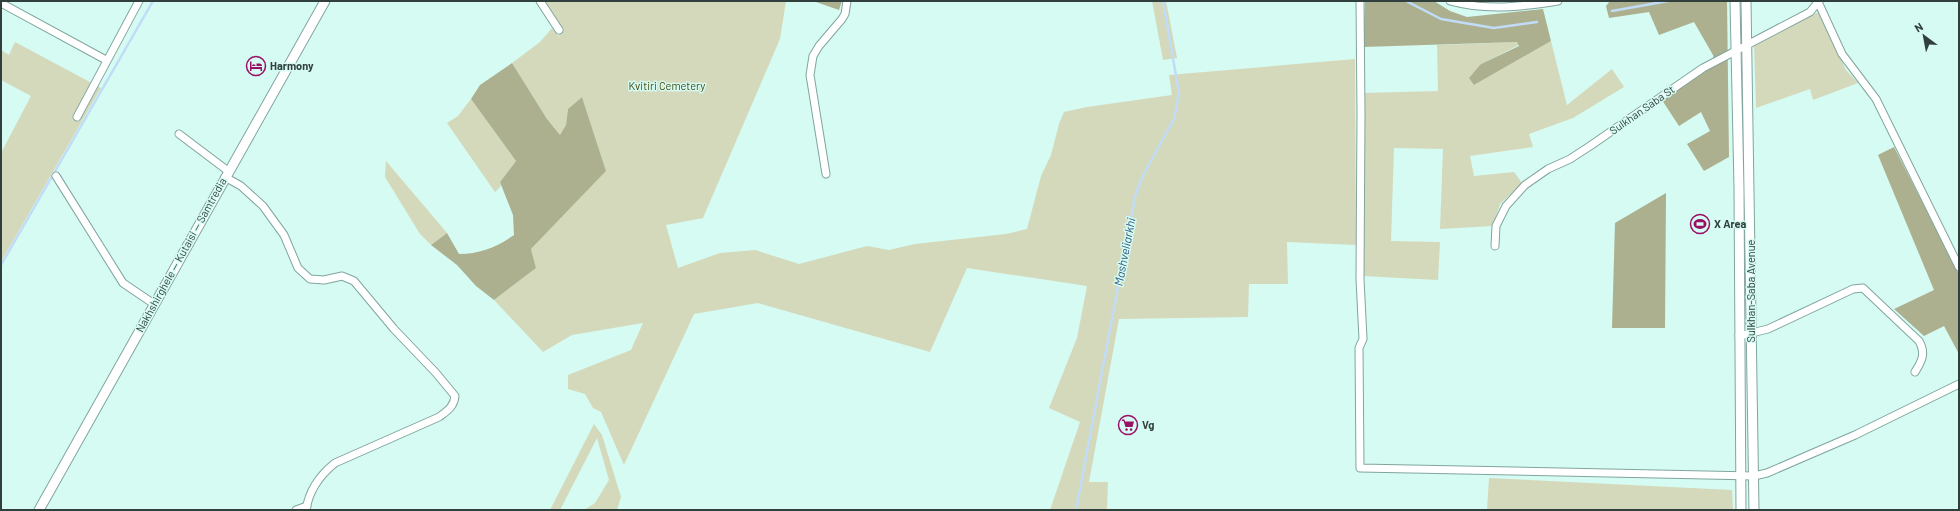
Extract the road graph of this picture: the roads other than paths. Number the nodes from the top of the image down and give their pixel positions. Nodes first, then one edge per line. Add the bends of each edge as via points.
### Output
1 (139, 1) edge
2 (325, 1) edge
3 (540, 1) edge
4 (847, 1) edge
5 (1360, 1) edge
6 (1450, 1) edge
7 (1558, 1) edge
8 (1735, 1) edge
9 (1746, 1) edge
10 (1819, 2) edge
11 (1, 3) edge
12 (559, 30) dead end
13 (1746, 45) junction
14 (1736, 52) junction
15 (106, 60) junction
16 (77, 117) dead end
17 (178, 134) dead end
18 (227, 174) junction
19 (826, 174) dead end
20 (56, 176) dead end
21 (1495, 246) dead end
22 (1959, 267) edge
23 (154, 304) junction
24 (1751, 333) junction
25 (1739, 336) junction
26 (1915, 372) dead end
27 (1959, 384) edge
28 (1741, 476) junction
29 (1754, 476) junction
30 (307, 508) edge
31 (39, 510) edge
32 (296, 510) edge
33 (1741, 510) edge
34 (1754, 510) edge

1 - 15 street
2 - 18 main road, Nakhshirghele — Kutaisi — Samtredia
3 - 12 street
4 - 19 street via 845,14 819,46 810,65
5 - 28 street via 1360,468
6 - 7 street via 1471,7 1501,7
8 - 14 main road, Sulkhan-Saba Avenue
9 - 13 main road, Sulkhan-Saba Avenue
10 - 13 street, Sulkhan Saba St via 1810,12
10 - 22 street via 1842,54 1876,100
11 - 15 street
13 - 14 street, Sulkhan Saba St
13 - 24 main road, Sulkhan-Saba Avenue
14 - 21 street, Sulkhan Saba St via 1703,68 1590,146 1525,185 1506,206 1496,226
14 - 25 main road, Sulkhan-Saba Avenue
15 - 16 street
17 - 18 street
18 - 23 main road, Nakhshirghele — Kutaisi — Samtredia
18 - 30 street via 263,206 284,236 298,268 310,279 324,280 342,276 354,281 454,396 454,403 449,410 439,417 334,463 322,473 313,488
20 - 23 street via 123,283
23 - 31 main road, Nakhshirghele — Kutaisi — Samtredia
24 - 25 street
24 - 26 street via 1768,328 1853,289 1863,288 1919,341 1923,360
24 - 29 main road, Sulkhan-Saba Avenue
25 - 28 main road, Sulkhan-Saba Avenue
27 - 29 street via 1856,435 1767,473
28 - 29 street
28 - 33 main road, Sulkhan-Saba Avenue
29 - 34 main road, Sulkhan-Saba Avenue
30 - 32 street

